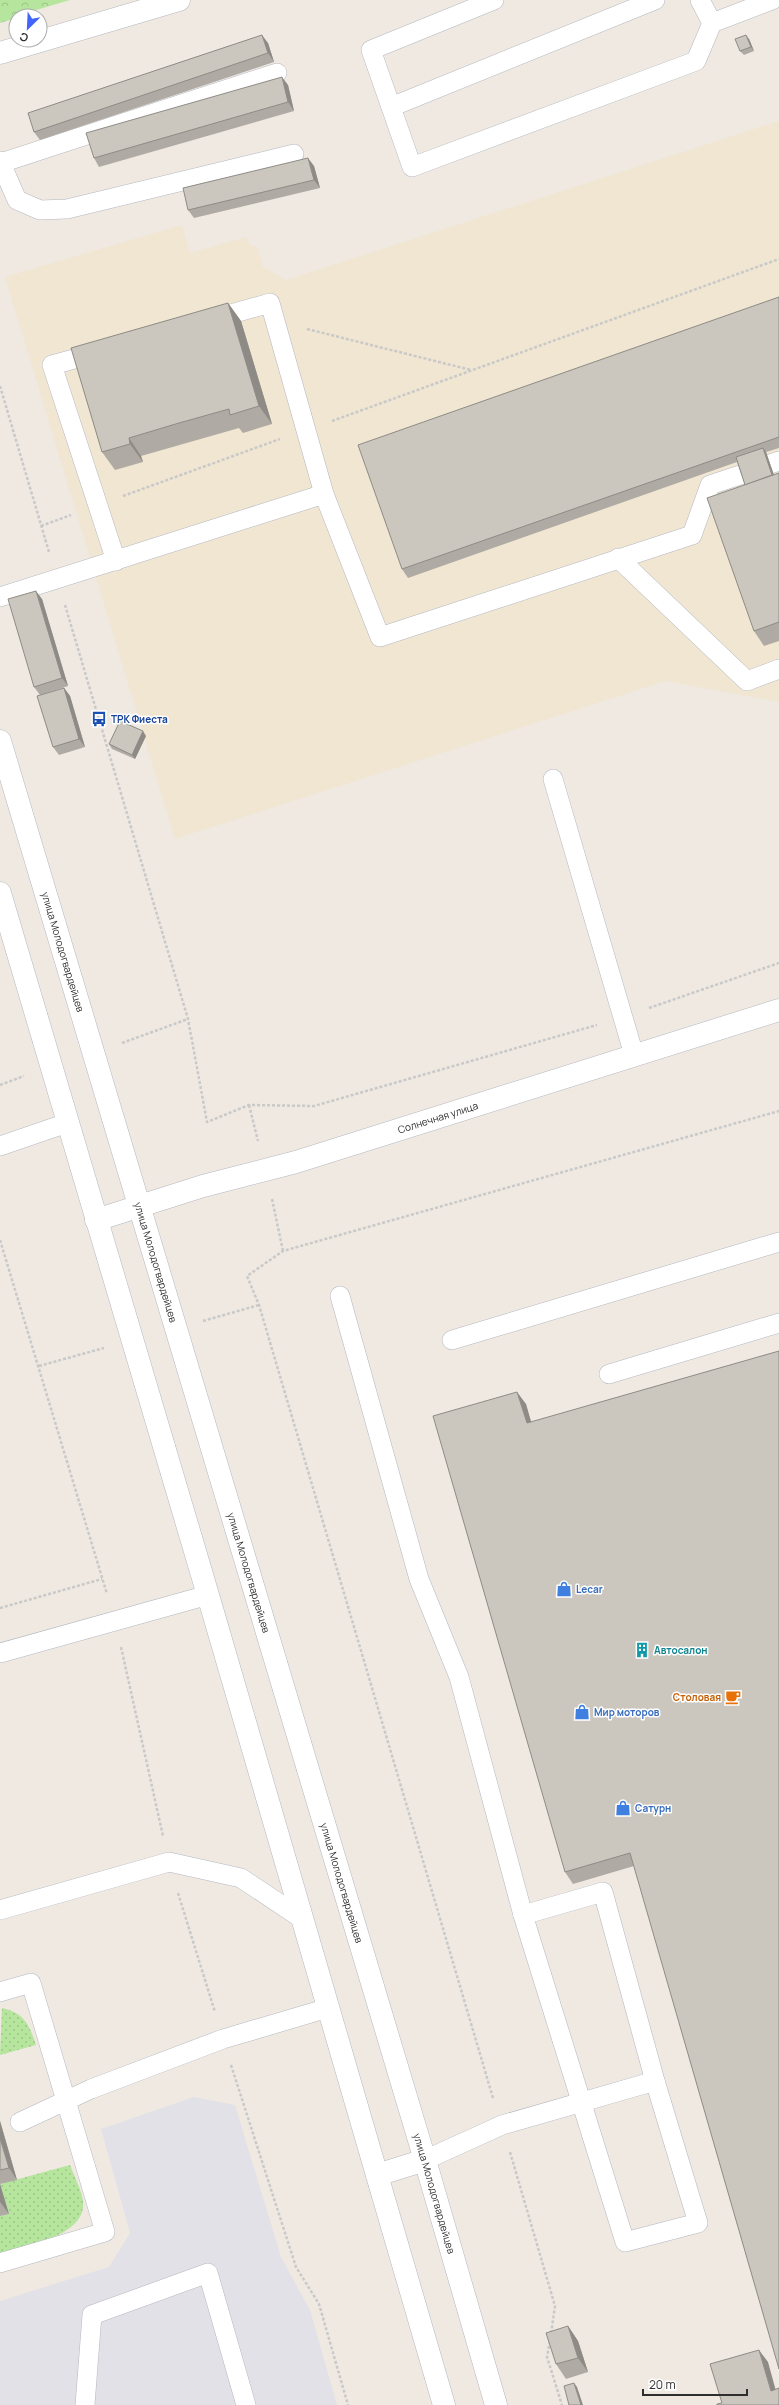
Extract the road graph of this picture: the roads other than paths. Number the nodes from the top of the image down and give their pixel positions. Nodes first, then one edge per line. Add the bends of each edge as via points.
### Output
1 (180, 0) edge
2 (494, 0) edge
3 (655, 0) edge
4 (700, 0) edge
5 (772, 0) edge
6 (712, 23) junction
7 (0, 52) edge
8 (277, 73) dead end
9 (391, 107) junction
10 (294, 154) dead end
11 (0, 162) edge
12 (195, 324) edge
13 (119, 346) edge
14 (743, 474) edge
15 (324, 494) junction
16 (618, 558) junction
17 (116, 561) junction
18 (0, 597) edge
19 (779, 669) edge
20 (0, 741) edge
21 (553, 779) dead end
22 (0, 893) edge
23 (779, 1010) edge
24 (634, 1055) junction
25 (67, 1123) junction
26 (0, 1146) edge
27 (138, 1206) junction
28 (96, 1220) junction
29 (779, 1242) edge
30 (340, 1296) dead end
31 (779, 1323) edge
32 (452, 1340) dead end
33 (609, 1374) dead end
34 (208, 1595) junction
35 (0, 1653) edge
36 (0, 1910) edge
37 (523, 1915) junction
38 (301, 1918) junction
39 (0, 1992) edge
40 (328, 2008) junction
41 (655, 2081) junction
42 (66, 2100) junction
43 (581, 2102) junction
44 (20, 2122) dead end
45 (425, 2160) junction
46 (377, 2175) junction
47 (0, 2263) edge
48 (85, 2405) edge
49 (246, 2405) edge
50 (444, 2405) edge
51 (496, 2405) edge

1 - 7 main road
2 - 9 lane via 371,50
3 - 9 lane
4 - 6 lane
5 - 6 lane
6 - 9 lane via 696,61 412,167
8 - 11 lane
10 - 11 lane via 67,209 40,210 17,200
12 - 15 lane via 270,303
13 - 17 lane via 52,365
14 - 16 lane via 710,484 692,535
15 - 16 lane via 380,638
15 - 17 lane
16 - 19 lane via 747,681
17 - 18 lane
20 - 27 main road, улица Молодогвардейцев
21 - 24 lane
22 - 25 main road
23 - 24 main road, Солнечная улица
24 - 27 main road, Солнечная улица via 296,1162
25 - 26 lane
25 - 28 main road
27 - 28 main road, Солнечная улица
27 - 45 main road, улица Молодогвардейцев
28 - 34 main road
29 - 32 lane
30 - 37 lane via 419,1579 459,1677
31 - 33 lane
34 - 35 lane
34 - 38 main road
36 - 38 lane via 169,1862 241,1878
37 - 41 lane via 602,1892
37 - 43 lane
38 - 40 main road
39 - 42 lane via 31,1983
40 - 42 lane via 223,2039
40 - 46 main road
41 - 43 lane
41 - 43 lane via 698,2223 625,2242
42 - 44 lane
42 - 47 lane via 105,2232
43 - 45 lane via 502,2125
45 - 46 main road
45 - 51 main road, улица Молодогвардейцев
46 - 50 main road
48 - 49 lane via 92,2315 208,2273

